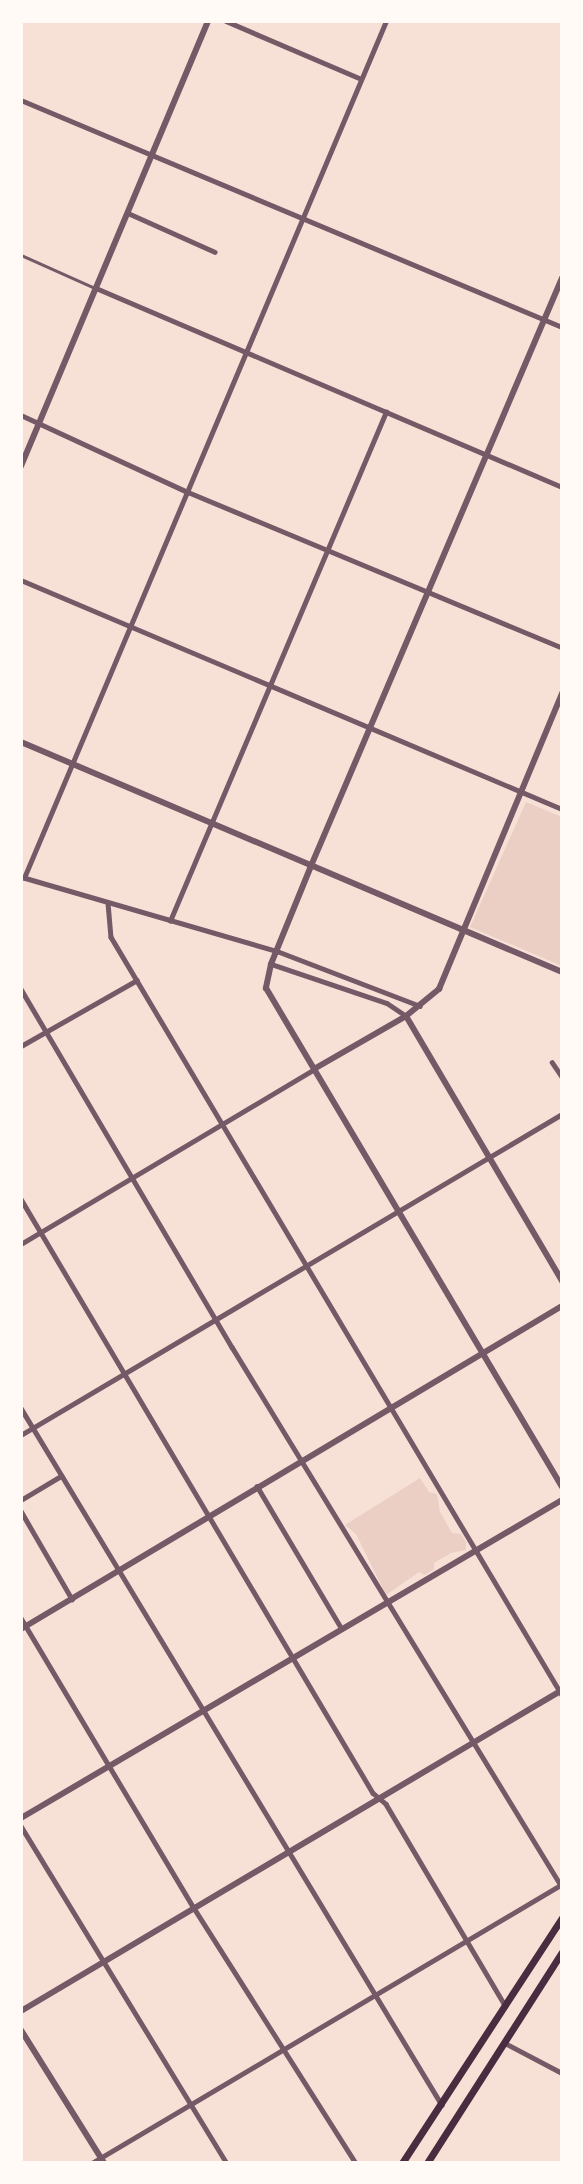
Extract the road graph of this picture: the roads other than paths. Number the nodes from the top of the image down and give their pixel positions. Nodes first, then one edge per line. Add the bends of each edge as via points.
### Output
1 (208, 21) edge
2 (226, 21) edge
3 (386, 21) edge
4 (359, 78) junction
5 (21, 100) edge
6 (155, 152) junction
7 (128, 214) junction
8 (303, 218) junction
9 (215, 252) dead end
10 (21, 255) edge
11 (562, 278) edge
12 (96, 288) junction
13 (544, 320) junction
14 (562, 327) edge
15 (245, 354) junction
16 (386, 412) junction
17 (21, 415) edge
18 (39, 423) junction
19 (488, 455) junction
20 (21, 466) edge
21 (562, 486) edge
22 (188, 492) junction
23 (329, 549) junction
24 (21, 580) edge
25 (428, 590) junction
26 (131, 627) junction
27 (562, 648) edge
28 (272, 684) junction
29 (562, 693) edge
30 (370, 728) junction
31 (21, 741) edge
32 (73, 764) junction
33 (520, 791) junction
34 (562, 809) edge
35 (212, 824) junction
36 (312, 866) junction
37 (22, 877) edge
38 (108, 903) junction
39 (170, 921) junction
40 (461, 930) junction
41 (277, 951) junction
42 (271, 964) junction
43 (562, 972) edge
44 (137, 980) junction
45 (21, 989) edge
46 (378, 990) junction
47 (375, 999) junction
48 (420, 1006) junction
49 (406, 1016) junction
50 (47, 1030) junction
51 (21, 1046) edge
52 (552, 1062) dead end
53 (314, 1069) junction
54 (562, 1077) edge
55 (562, 1114) edge
56 (222, 1124) junction
57 (489, 1158) junction
58 (132, 1178) junction
59 (21, 1199) edge
60 (397, 1212) junction
61 (41, 1232) junction
62 (21, 1244) edge
63 (307, 1266) junction
64 (562, 1281) edge
65 (562, 1306) edge
66 (216, 1320) junction
67 (481, 1354) junction
68 (124, 1374) junction
69 (21, 1408) edge
70 (390, 1409) junction
71 (33, 1429) junction
72 (21, 1436) edge
73 (301, 1460) junction
74 (61, 1476) junction
75 (257, 1486) junction
76 (562, 1486) edge
77 (21, 1500) edge
78 (562, 1500) edge
79 (21, 1511) edge
80 (209, 1517) junction
81 (476, 1551) junction
82 (118, 1571) junction
83 (72, 1599) junction
84 (387, 1603) junction
85 (21, 1618) edge
86 (23, 1628) edge
87 (342, 1629) junction
88 (293, 1658) junction
89 (561, 1692) edge
90 (201, 1713) junction
91 (474, 1744) junction
92 (110, 1768) junction
93 (379, 1799) junction
94 (21, 1818) edge
95 (21, 1826) edge
96 (289, 1853) junction
97 (560, 1885) edge
98 (194, 1908) junction
99 (562, 1918) edge
100 (467, 1940) junction
101 (562, 1952) edge
102 (105, 1961) junction
103 (377, 1993) junction
104 (506, 2006) junction
105 (21, 2011) edge
106 (21, 2029) edge
107 (505, 2043) junction
108 (284, 2049) junction
109 (562, 2073) edge
110 (193, 2104) junction
111 (443, 2106) junction
112 (102, 2160) edge
113 (92, 2163) edge
114 (227, 2163) edge
115 (356, 2163) edge
116 (402, 2163) edge
117 (426, 2163) edge

1 - 6 street
2 - 4 street
3 - 4 street
4 - 8 street
5 - 6 street
6 - 7 street
6 - 8 street
7 - 9 street
7 - 12 street
8 - 13 street
8 - 15 street
10 - 12 lane
11 - 13 street
12 - 15 street
12 - 18 street
13 - 14 street
13 - 19 street
15 - 16 street
15 - 22 street
16 - 19 street
16 - 23 street
17 - 18 street
18 - 20 street
18 - 22 street
19 - 21 street
19 - 25 street
22 - 23 street
22 - 26 street
23 - 25 street
23 - 28 street
24 - 26 street
25 - 27 street
25 - 30 street
26 - 28 street
26 - 32 street
28 - 30 street
28 - 35 street
29 - 33 street
30 - 33 street
30 - 36 street
31 - 32 street
32 - 35 street
32 - 37 street
33 - 34 street
33 - 40 street
35 - 36 street
35 - 39 street
36 - 40 street
36 - 41 street
37 - 38 street
38 - 39 street
38 - 44 street via 108,929
39 - 41 street
40 - 43 street
40 - 48 street via 439,989
41 - 42 street
41 - 46 street
42 - 47 street
42 - 53 street via 268,995
44 - 50 street
44 - 56 street
45 - 50 street
46 - 47 street
46 - 48 street
47 - 49 street
48 - 49 street
49 - 53 street
49 - 57 street
50 - 51 street
50 - 58 street
52 - 54 street
53 - 56 street
53 - 60 street
55 - 57 street
56 - 58 street
56 - 63 street
57 - 60 street
57 - 64 street
58 - 61 street
58 - 66 street
59 - 61 street
60 - 63 street
60 - 67 street
61 - 62 street
61 - 68 street
63 - 66 street
63 - 70 street
65 - 67 street
66 - 68 street
66 - 73 street
67 - 70 street
67 - 76 street
68 - 71 street
68 - 80 street
69 - 71 street
70 - 73 street
70 - 81 street
71 - 72 street
71 - 74 street
73 - 75 street
73 - 84 street
74 - 77 street
74 - 82 street
75 - 80 street
75 - 87 street
78 - 81 street
79 - 83 street
80 - 82 street
80 - 88 street
81 - 84 street
81 - 89 street
82 - 83 street
82 - 90 street
83 - 86 street
84 - 87 street
84 - 91 street
85 - 86 street
86 - 92 street
87 - 88 street
88 - 90 street
88 - 93 street
89 - 91 street
90 - 92 street
90 - 96 street
91 - 93 street
91 - 97 street
92 - 94 street
92 - 98 street
93 - 96 street
93 - 100 street
95 - 102 street
96 - 98 street
96 - 103 street
97 - 100 street
98 - 102 street
98 - 108 street
99 - 104 main road
100 - 103 street
100 - 104 street
101 - 107 main road
102 - 105 street
102 - 110 street
103 - 108 street
103 - 111 street
104 - 111 main road
106 - 112 street
107 - 109 street
107 - 117 main road
108 - 110 street
108 - 115 street
110 - 112 street
110 - 114 street
111 - 116 main road
112 - 113 street

